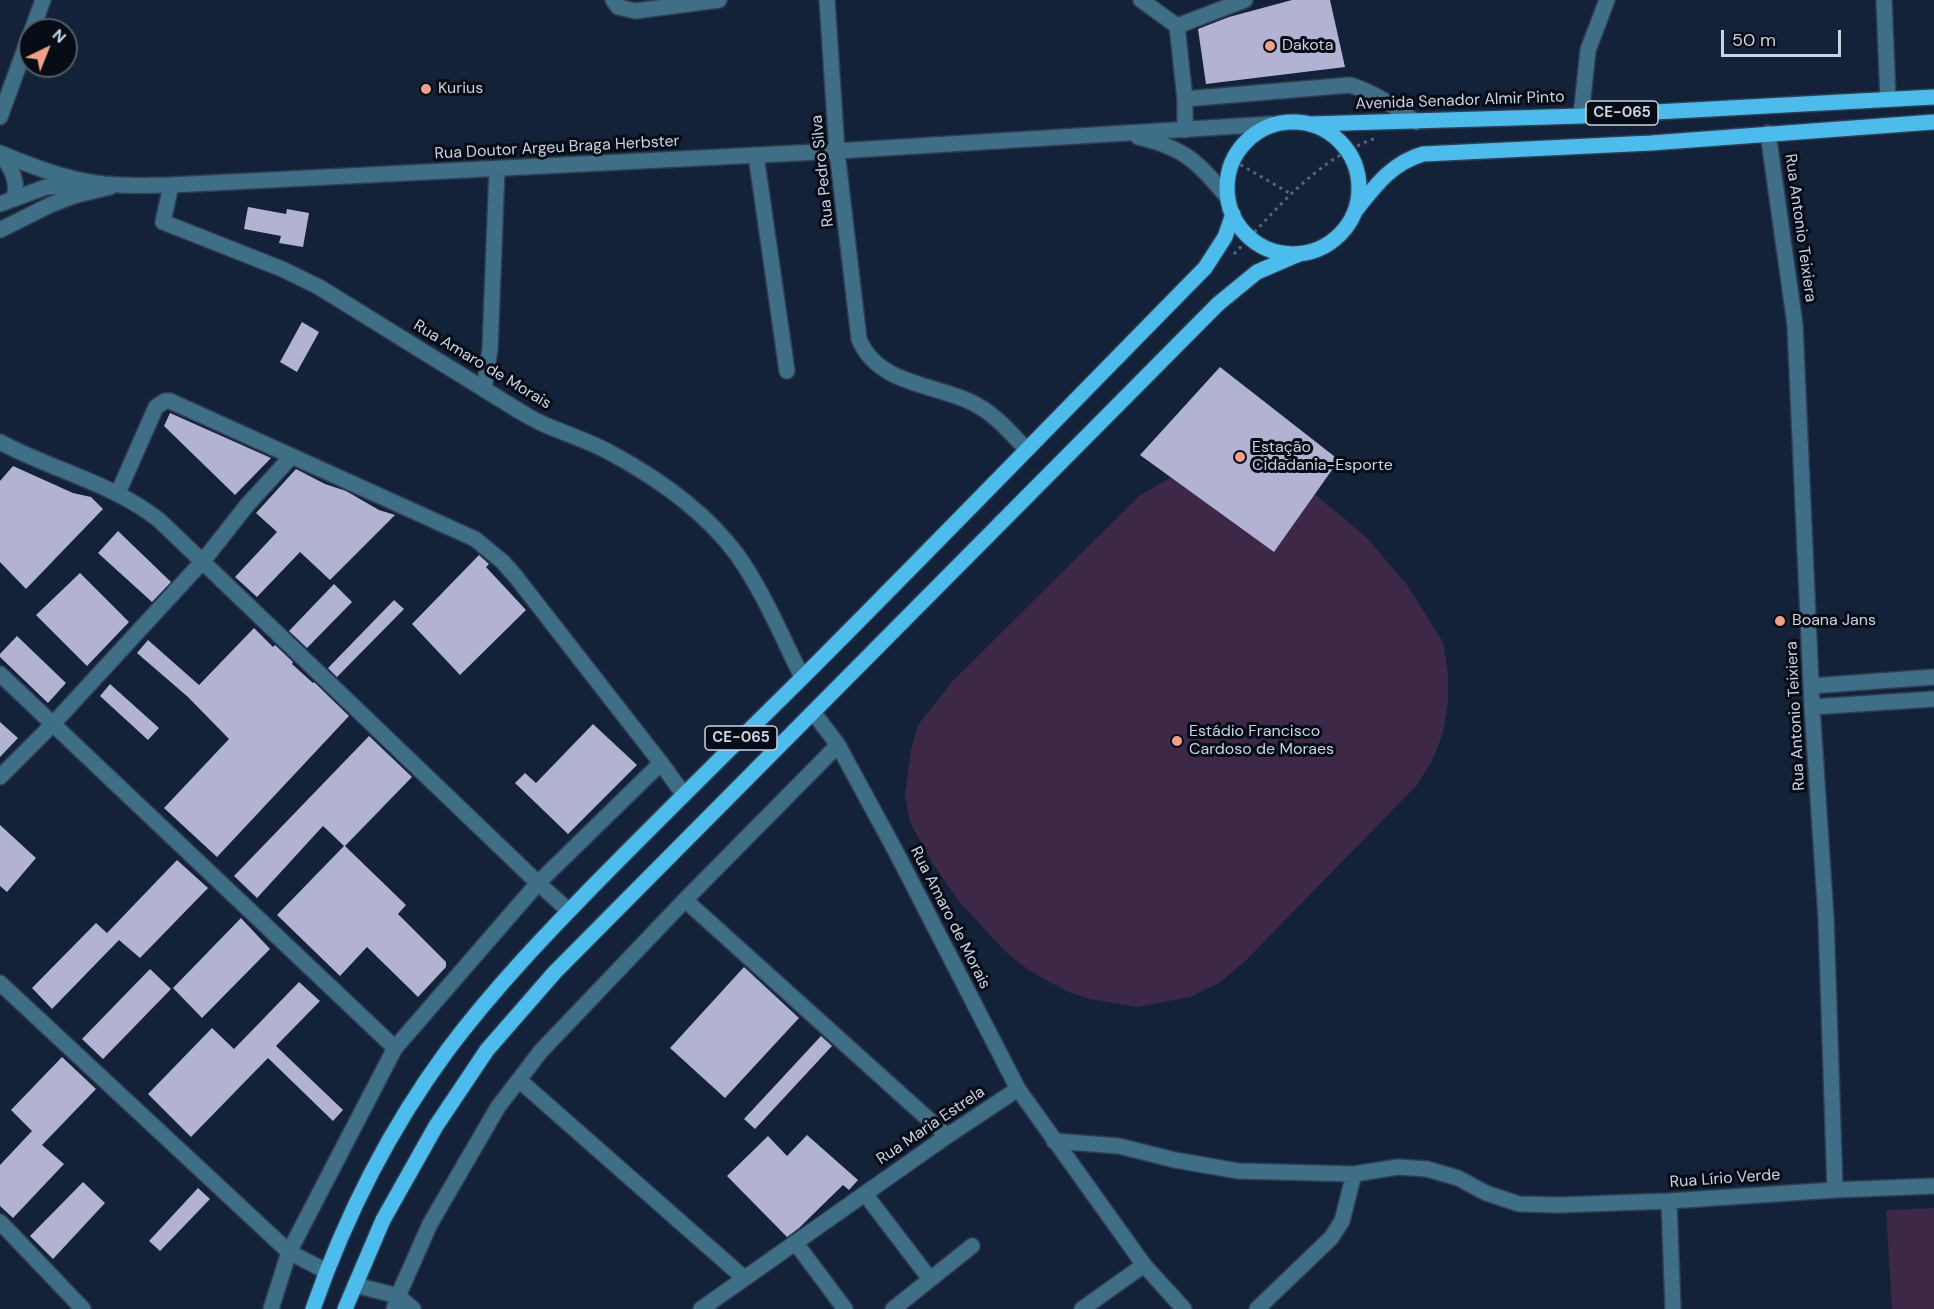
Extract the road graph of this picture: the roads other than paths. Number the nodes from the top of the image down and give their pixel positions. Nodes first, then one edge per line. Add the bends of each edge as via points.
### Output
1 (43, 0) edge
2 (613, 0) edge
3 (718, 0) edge
4 (827, 0) edge
5 (1141, 0) edge
6 (1245, 0) edge
7 (1607, 0) edge
8 (1884, 0) edge
9 (36, 18) edge
10 (1177, 26) junction
11 (18, 68) edge
12 (1934, 97) edge
13 (1185, 99) junction
14 (1888, 99) junction
15 (1581, 116) junction
16 (0, 117) edge
17 (1416, 122) junction
18 (1934, 122) edge
19 (1272, 124) junction
20 (1310, 124) junction
21 (1185, 130) junction
22 (1121, 132) junction
23 (1768, 133) junction
24 (837, 151) junction
25 (0, 154) edge
26 (756, 155) junction
27 (497, 169) junction
28 (119, 185) junction
29 (171, 185) junction
30 (1228, 198) junction
31 (7, 201) edge
32 (1356, 210) junction
33 (1233, 214) junction
34 (0, 230) edge
35 (1299, 254) junction
36 (787, 371) dead end
37 (484, 389) junction
38 (0, 442) edge
39 (1027, 450) junction
40 (292, 456) junction
41 (117, 493) junction
42 (202, 561) junction
43 (0, 674) edge
44 (802, 677) junction
45 (1934, 677) edge
46 (1811, 686) junction
47 (1934, 699) edge
48 (1812, 707) junction
49 (813, 712) junction
50 (52, 725) junction
51 (838, 745) junction
52 (661, 763) junction
53 (0, 777) edge
54 (684, 795) junction
55 (538, 884) junction
56 (685, 900) junction
57 (569, 911) junction
58 (0, 983) edge
59 (395, 1048) junction
60 (519, 1080) junction
61 (1018, 1089) junction
62 (947, 1136) junction
63 (1054, 1140) junction
64 (1354, 1174) junction
65 (1934, 1186) edge
66 (1835, 1190) junction
67 (865, 1194) junction
68 (1669, 1201) junction
69 (0, 1222) edge
70 (795, 1242) junction
71 (972, 1246) dead end
72 (289, 1252) junction
73 (1144, 1265) junction
74 (326, 1271) junction
75 (744, 1278) junction
76 (930, 1279) junction
77 (355, 1285) junction
78 (396, 1302) edge
79 (83, 1309) edge
80 (272, 1309) edge
81 (313, 1309) edge
82 (345, 1309) edge
83 (413, 1309) edge
84 (701, 1309) edge
85 (845, 1309) edge
86 (893, 1309) edge
87 (1082, 1309) edge
88 (1184, 1309) edge
89 (1257, 1309) edge
90 (1673, 1309) edge

1 - 9 street
2 - 3 street via 618,7 635,11
4 - 24 street, Rua Pedro Silva
5 - 10 street
6 - 10 street
7 - 15 street via 1588,50
8 - 14 street
10 - 13 street
11 - 16 street
12 - 14 main road, Avenida Senador Almir Pinto / CE-065
13 - 17 street via 1350,85 1368,91
13 - 21 street
14 - 15 main road, Avenida Senador Almir Pinto / CE-065
15 - 17 main road, Avenida Senador Almir Pinto / CE-065
17 - 20 main road, Avenida Senador Almir Pinto / CE-065
18 - 23 main road, CE-065
19 - 20 main road, CE-065
19 - 21 street, Rua Doutor Argeu Braga Herbster
19 - 30 main road, CE-065 via 1244,143 1228,177
20 - 32 main road, CE-065 via 1327,131 1347,151 1359,175
21 - 22 street, Rua Doutor Argeu Braga Herbster
22 - 24 street, Rua Doutor Argeu Braga Herbster
22 - 30 street, Rua Doutor Argeu Braga Herbster via 1184,153
23 - 32 main road, CE-065 via 1423,154 1391,170
23 - 46 street, Rua Antonio Teixiera via 1795,325
24 - 26 street, Rua Doutor Argeu Braga Herbster
24 - 39 street, Rua Pedro Silva via 859,339 864,350 888,372 971,402 1001,422
25 - 28 street, Rua Doutor Argeu Braga Herbster via 37,169
25 - 31 street via 12,171 16,193
26 - 27 street, Rua Doutor Argeu Braga Herbster
26 - 36 street
27 - 29 street, Rua Doutor Argeu Braga Herbster
27 - 37 street via 490,349
28 - 29 street, Rua Doutor Argeu Braga Herbster
28 - 31 street via 46,187
28 - 34 street via 66,199
29 - 37 street, Rua Amaro de Morais via 163,222 319,287
30 - 33 main road, CE-065
32 - 35 main road, CE-065 via 1334,240
33 - 35 main road, CE-065 via 1250,238 1267,248
33 - 39 main road, CE-065 via 1226,237 1205,268
35 - 49 main road, CE-065 via 1257,272 1218,304
37 - 44 street, Rua Amaro de Morais via 546,426 610,452 647,474 711,524 748,573
38 - 41 street
39 - 44 main road, CE-065
40 - 41 street via 165,401 156,407
40 - 42 street
40 - 52 street via 475,539 488,549 516,577
41 - 42 street via 159,520
42 - 50 street
42 - 55 street
43 - 50 street
44 - 54 main road, CE-065
45 - 46 street
46 - 48 street, Rua Antonio Teixiera
47 - 48 street
48 - 66 street, Rua Antonio Teixiera via 1826,918
49 - 51 street, Rua Amaro de Morais
49 - 77 main road, CE-065 via 555,972 487,1050 415,1163 383,1220
50 - 53 street
50 - 59 street
51 - 56 street
51 - 61 street, Rua Amaro de Morais
52 - 54 street
52 - 55 street
54 - 57 main road, CE-065
55 - 57 street
55 - 59 street
56 - 60 street via 541,1051
56 - 62 street
57 - 74 main road, CE-065 via 490,996 426,1080 370,1173
58 - 72 street
59 - 72 street
60 - 75 street
60 - 78 street via 498,1107 430,1224
61 - 62 street, Rua Maria Estrela
61 - 63 street, Rua Amaro de Morais
62 - 67 street, Rua Maria Estrela
63 - 64 street via 1119,1146 1238,1171
63 - 73 street, Rua Amaro de Morais
64 - 68 street, Rua Lírio Verde via 1398,1167 1427,1168 1519,1204
64 - 89 street via 1342,1221 1331,1239
65 - 66 street, Rua Lírio Verde
66 - 68 street, Rua Lírio Verde
67 - 70 street, Rua Maria Estrela
67 - 76 street
68 - 90 street
69 - 79 street
70 - 75 street, Rua Maria Estrela
70 - 85 street
71 - 76 street
72 - 74 street
72 - 80 street
73 - 87 street
73 - 88 street, Rua Amaro de Morais
74 - 81 main road, CE-065
75 - 84 street, Rua Maria Estrela
76 - 86 street
77 - 78 street
77 - 82 main road, CE-065
78 - 83 street

